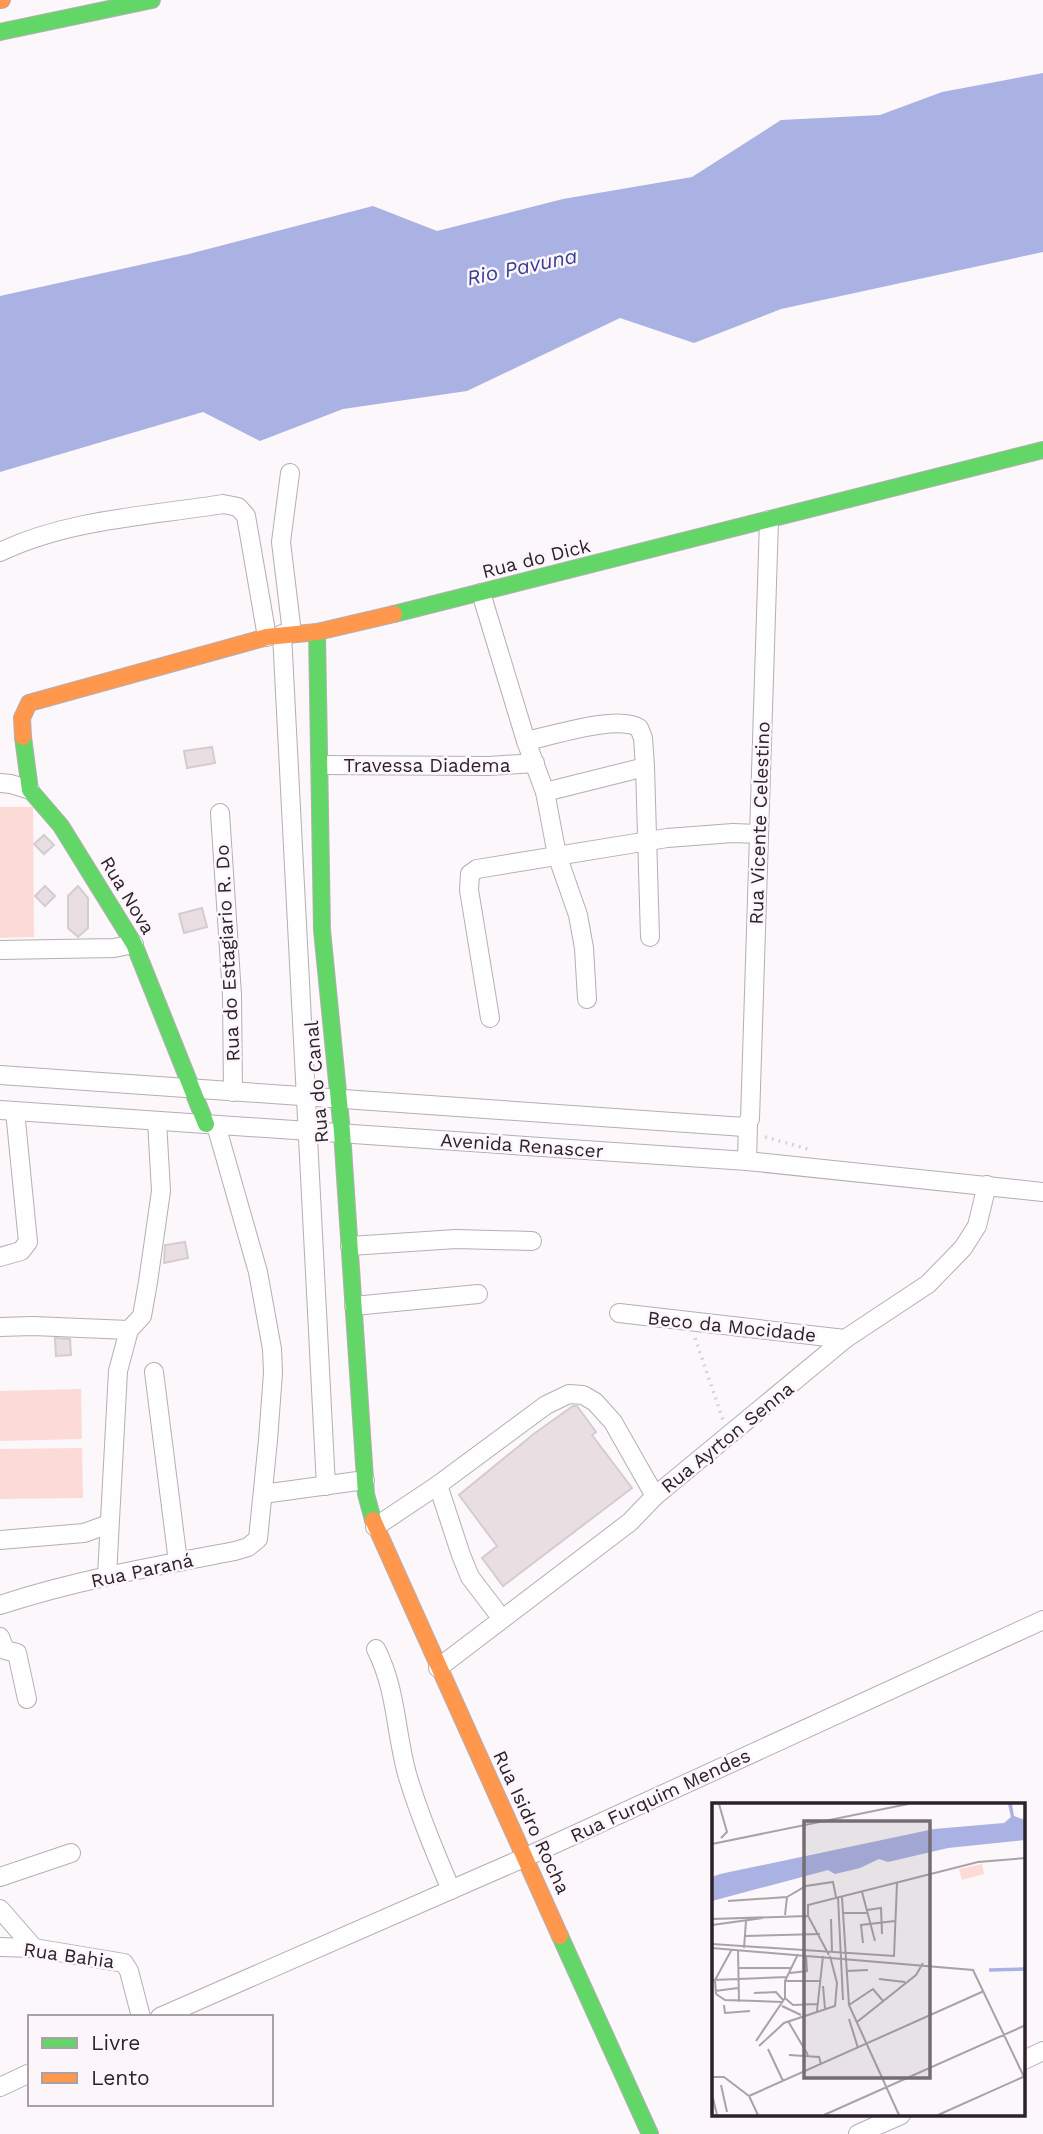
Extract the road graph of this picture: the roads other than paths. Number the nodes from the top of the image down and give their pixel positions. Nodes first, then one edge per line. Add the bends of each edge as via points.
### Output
1 (152, 0) edge
2 (0, 32) edge
3 (1043, 450) edge
4 (290, 473) dead end
5 (769, 520) junction
6 (0, 552) edge
7 (481, 593) junction
8 (317, 632) junction
9 (280, 635) junction
10 (526, 741) junction
11 (535, 763) junction
12 (320, 765) junction
13 (645, 767) junction
14 (0, 783) edge
15 (30, 790) junction
16 (545, 792) junction
17 (220, 813) dead end
18 (759, 834) junction
19 (646, 842) junction
20 (557, 855) junction
21 (650, 937) dead end
22 (134, 944) junction
23 (0, 950) edge
24 (587, 999) dead end
25 (490, 1018) dead end
26 (0, 1075) edge
27 (193, 1089) junction
28 (233, 1092) junction
29 (306, 1096) junction
30 (340, 1098) junction
31 (8, 1111) edge
32 (158, 1121) junction
33 (211, 1124) junction
34 (748, 1124) junction
35 (307, 1130) junction
36 (342, 1132) junction
37 (747, 1161) junction
38 (987, 1185) junction
39 (1043, 1192) edge
40 (532, 1241) dead end
41 (350, 1246) junction
42 (0, 1257) edge
43 (478, 1294) dead end
44 (354, 1306) junction
45 (619, 1313) dead end
46 (0, 1327) edge
47 (129, 1330) junction
48 (845, 1339) junction
49 (154, 1372) dead end
50 (365, 1480) junction
51 (438, 1485) junction
52 (326, 1486) junction
53 (263, 1494) junction
54 (655, 1496) junction
55 (109, 1524) junction
56 (375, 1527) junction
57 (0, 1540) edge
58 (178, 1562) junction
59 (107, 1576) junction
60 (0, 1605) edge
61 (502, 1619) junction
62 (1043, 1620) edge
63 (0, 1637) edge
64 (376, 1648) dead end
65 (438, 1668) junction
66 (27, 1699) dead end
67 (71, 1853) dead end
68 (526, 1857) junction
69 (0, 1877) edge
70 (451, 1890) junction
71 (0, 1909) edge
72 (0, 1947) edge
73 (34, 1948) junction
74 (140, 2015) edge
75 (165, 2015) edge
76 (1043, 2051) edge
77 (1026, 2059) edge
78 (28, 2074) edge
79 (0, 2087) edge
80 (899, 2116) edge
81 (650, 2134) edge
82 (858, 2134) edge

1 - 2 main road
3 - 5 main road, Rua do Dick
4 - 9 street via 281,542
5 - 7 main road, Rua do Dick
5 - 18 street, Rua Vicente Celestino
6 - 9 street via 84,525 223,504 238,507 246,516
7 - 8 main road, Rua do Dick
7 - 10 street
8 - 9 main road, Rua do Dick
8 - 12 main road, Rua do Canal
9 - 15 main road, Rua do Dick via 29,703 22,718
9 - 29 street
10 - 11 street
10 - 13 street via 607,724 635,725 643,738
11 - 12 street, Travessa Diadema
11 - 16 street
12 - 30 main road, Rua do Canal via 322,930
13 - 16 street
13 - 19 street
14 - 15 street
15 - 22 main road, Rua Nova via 61,826
16 - 20 street
17 - 28 street, Rua do Estagiario R. Do via 232,995
18 - 19 street
18 - 34 street, Rua Vicente Celestino
19 - 20 street
19 - 21 street
20 - 24 street via 578,915
20 - 25 street via 490,866 470,874
22 - 23 street
22 - 27 main road, Rua Nova
26 - 27 street, Avenida Renascer
27 - 28 street, Avenida Renascer
27 - 33 main road, Rua Nova
28 - 29 street, Avenida Renascer
29 - 30 street, Avenida Renascer
29 - 35 street
30 - 34 street, Avenida Renascer
30 - 36 main road, Rua do Canal
31 - 32 street, Avenida Renascer
31 - 42 street via 28,1242 21,1251
32 - 33 street, Avenida Renascer
32 - 47 street via 161,1191 142,1316
33 - 35 street, Avenida Renascer
33 - 53 street, Rua Paraná via 258,1272 272,1349
34 - 37 street, Rua Vicente Celestino
35 - 36 street, Avenida Renascer
35 - 52 street
36 - 37 street, Avenida Renascer
36 - 41 main road, Rua do Canal
37 - 38 street, Avenida Renascer
38 - 39 street, Avenida Renascer
38 - 48 street, Rua Ayrton Senna via 977,1226 947,1266 928,1284
40 - 41 street via 456,1239
41 - 44 main road, Rua do Canal
43 - 44 street
44 - 50 main road, Rua do Canal
45 - 48 street, Beco da Mocidade
46 - 47 street
47 - 55 street via 118,1371
48 - 54 street, Rua Ayrton Senna
49 - 58 street
50 - 52 street
50 - 56 main road, Rua do Canal
51 - 54 street via 546,1405 569,1394 595,1402 613,1422
51 - 56 street
51 - 61 street via 470,1577
52 - 53 street
53 - 58 street, Rua Paraná via 258,1539 248,1547
54 - 61 street, Rua Ayrton Senna via 630,1522
55 - 57 street via 84,1533
55 - 59 street
56 - 65 main road, Rua Isidro Rocha
58 - 59 street, Rua Paraná
59 - 60 street, Rua Paraná
61 - 65 street, Rua Ayrton Senna
62 - 68 street, Rua Furquim Mendes
63 - 66 street via 5,1650 17,1653
64 - 70 street via 392,1688 407,1772
65 - 68 main road, Rua Isidro Rocha
67 - 69 street
68 - 70 street, Rua Furquim Mendes
68 - 81 main road, Rua Isidro Rocha
70 - 75 street, Rua Furquim Mendes
71 - 73 street
72 - 73 street, Rua Bahia
73 - 74 street, Rua Bahia via 124,1963
76 - 77 street
78 - 79 street
80 - 82 street

